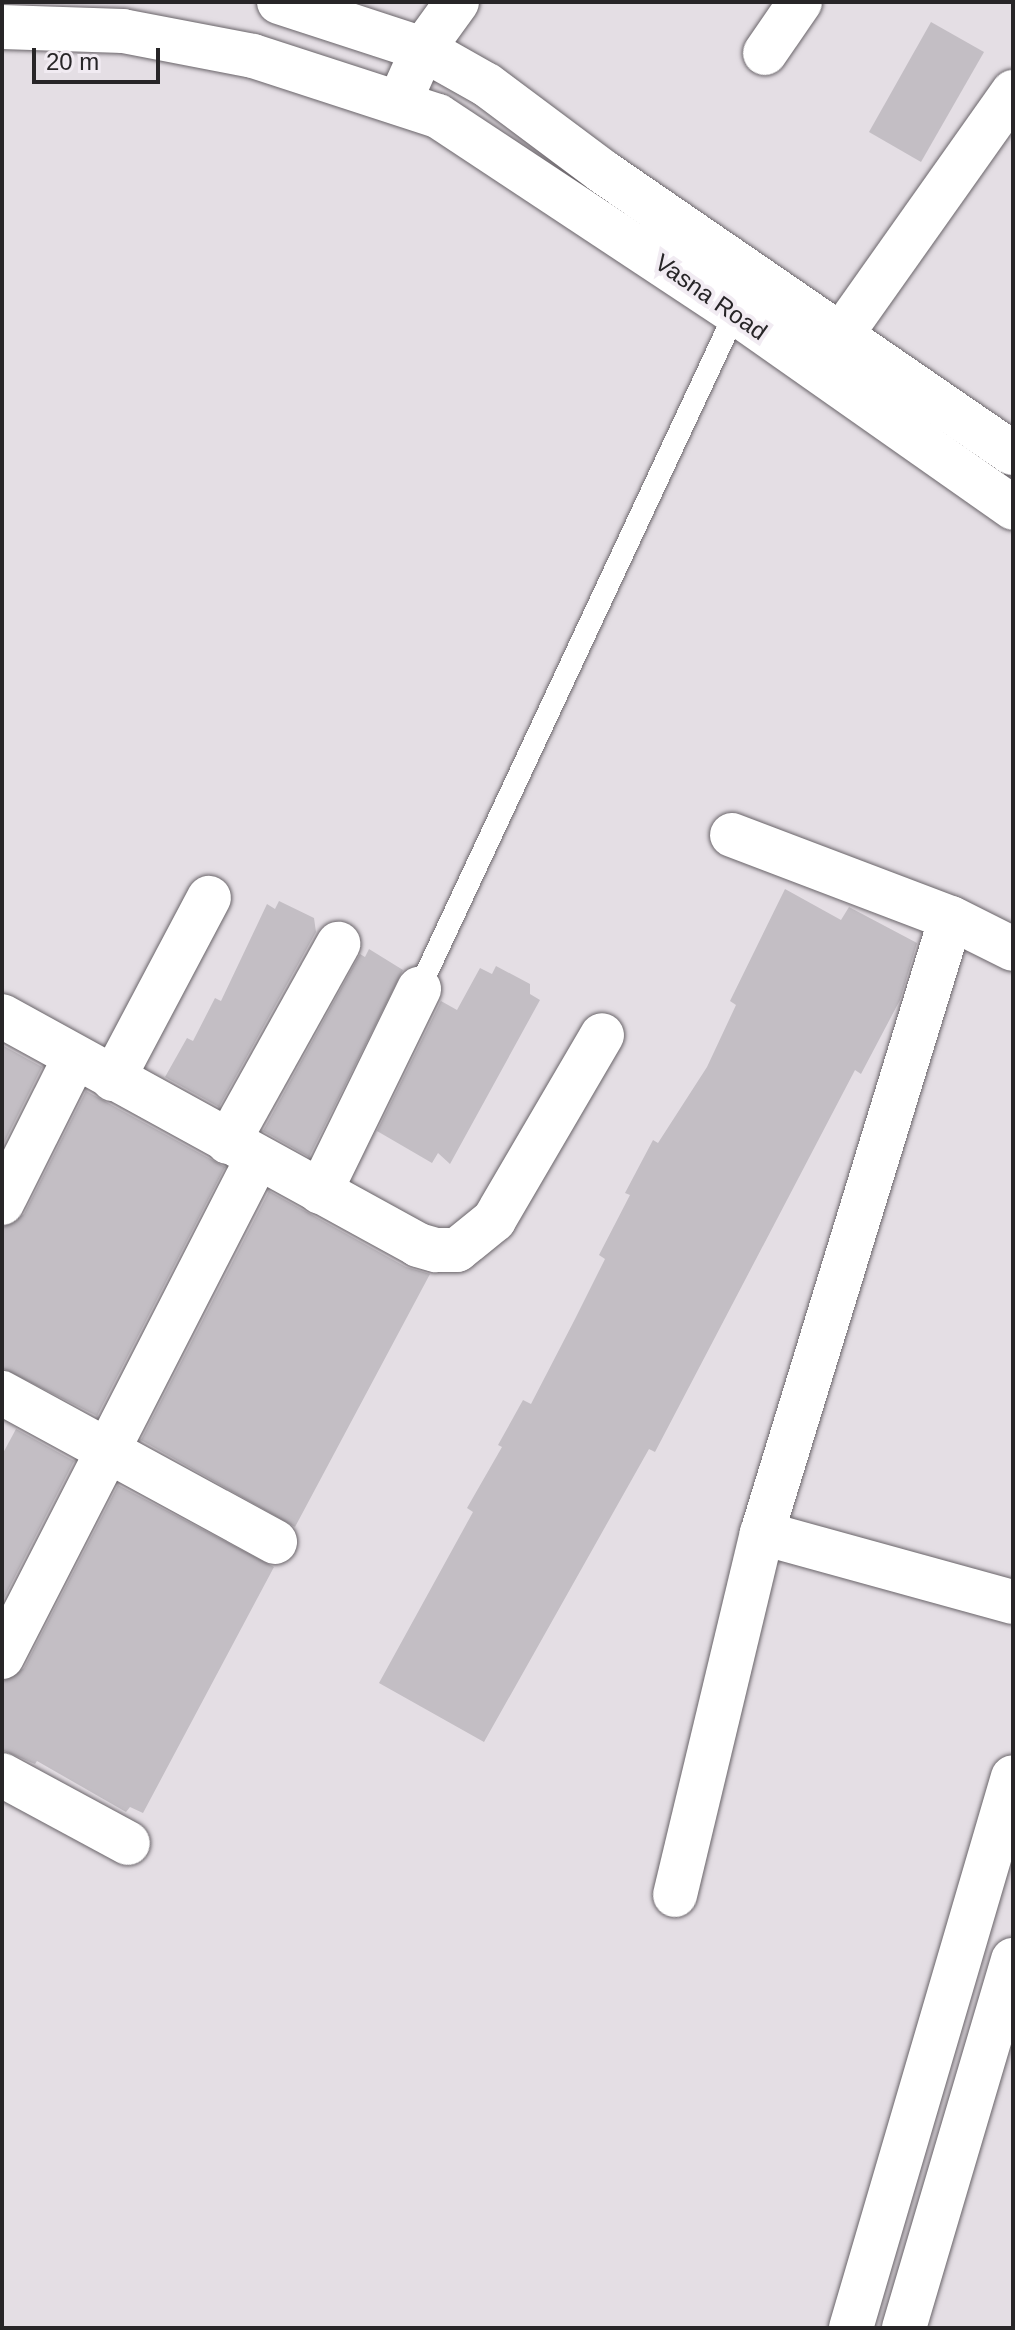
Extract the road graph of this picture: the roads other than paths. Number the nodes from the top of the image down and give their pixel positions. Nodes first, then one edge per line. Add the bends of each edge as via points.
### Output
1 (279, 2) edge
2 (457, 2) edge
3 (800, 2) edge
4 (2, 27) edge
5 (423, 49) junction
6 (765, 53) dead end
7 (1013, 92) edge
8 (399, 103) junction
9 (745, 294) junction
10 (841, 335) junction
11 (1013, 453) edge
12 (1013, 508) edge
13 (732, 835) dead end
14 (209, 898) dead end
15 (951, 918) junction
16 (338, 944) dead end
17 (1013, 949) edge
18 (419, 989) joint
19 (2, 1016) edge
20 (602, 1035) dead end
21 (75, 1057) junction
22 (113, 1079) junction
23 (242, 1151) junction
24 (320, 1192) junction
25 (2, 1203) edge
26 (2, 1393) edge
27 (107, 1453) junction
28 (762, 1533) junction
29 (275, 1542) dead end
30 (1013, 1602) edge
31 (2, 1657) edge
32 (2, 1775) edge
33 (1013, 1777) edge
34 (128, 1843) dead end
35 (675, 1895) dead end
36 (1013, 1960) edge
37 (851, 2328) edge
38 (904, 2328) edge

1 - 5 street, Vasna Road
2 - 5 street
3 - 6 street
4 - 8 street, Vasna Road via 123,31 253,56
5 - 8 street
5 - 9 street, Vasna Road via 487,85
7 - 10 street
8 - 9 street, Vasna Road via 438,116
9 - 10 street, Vasna Road
9 - 12 street, Vasna Road
9 - 18 lane
10 - 11 street, Vasna Road
13 - 15 street
14 - 22 street
15 - 17 street
15 - 28 street
16 - 23 street
18 - 24 street
19 - 21 street
20 - 24 street via 494,1220 457,1250 418,1245
21 - 22 street
21 - 25 street
22 - 23 street
23 - 24 street
23 - 27 street
26 - 27 street
27 - 29 street
27 - 31 street
28 - 30 street
28 - 35 street
32 - 34 street
33 - 37 street
36 - 38 street

